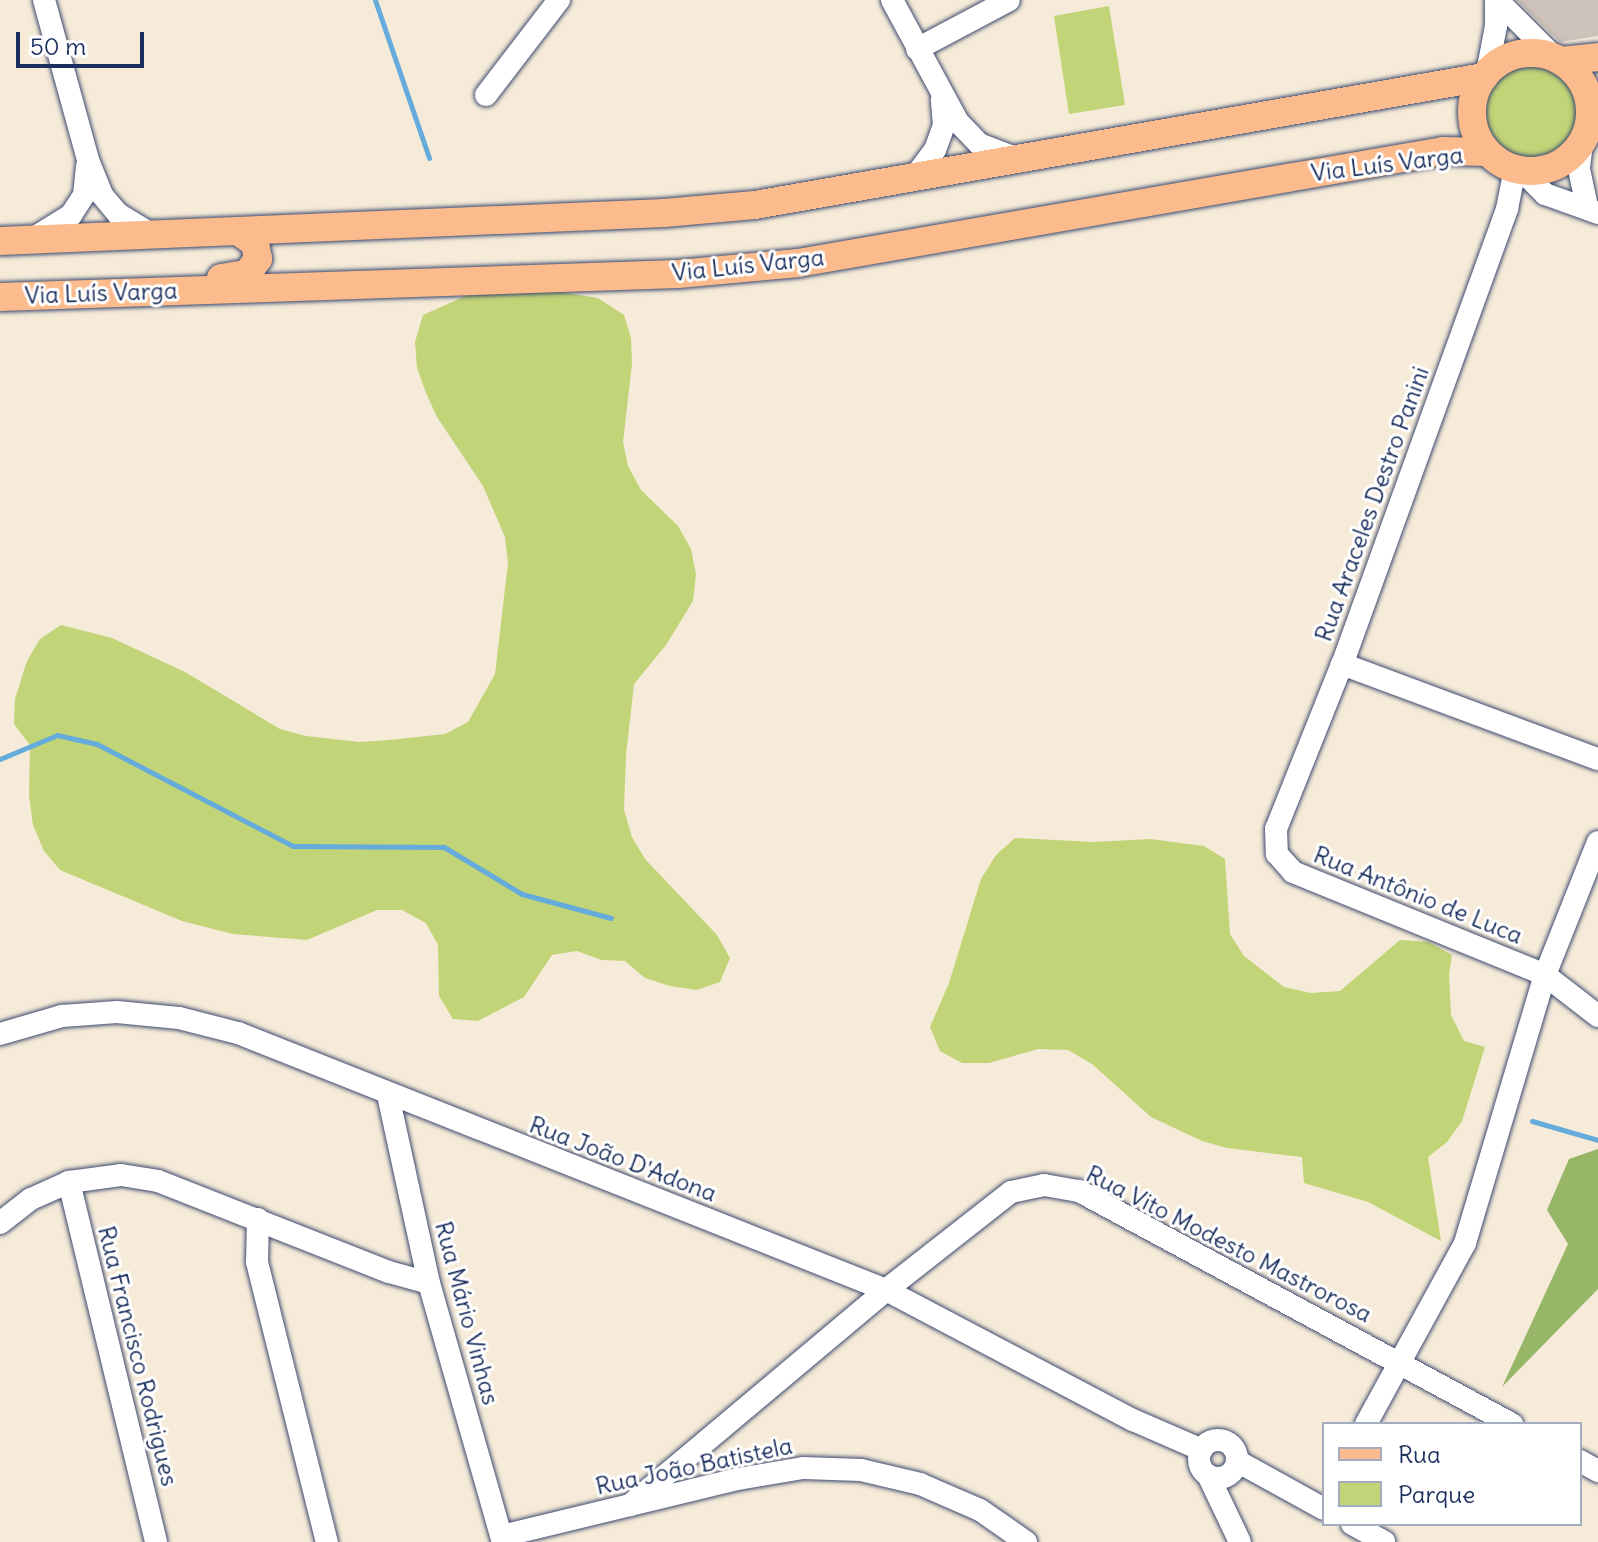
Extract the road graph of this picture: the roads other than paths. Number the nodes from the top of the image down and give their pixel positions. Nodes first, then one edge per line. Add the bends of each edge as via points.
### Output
1 (44, 0) edge
2 (559, 0) edge
3 (892, 0) edge
4 (1009, 0) edge
5 (1497, 0) edge
6 (917, 49) junction
7 (1598, 57) edge
8 (1558, 60) junction
9 (1485, 75) junction
10 (486, 95) dead end
11 (941, 95) junction
12 (1589, 134) edge
13 (1487, 152) junction
14 (1015, 158) junction
15 (88, 160) junction
16 (1518, 170) junction
17 (916, 175) junction
18 (1592, 210) edge
19 (238, 231) junction
20 (151, 234) junction
21 (32, 239) junction
22 (0, 241) edge
23 (119, 292) junction
24 (0, 297) edge
25 (1342, 664) junction
26 (1598, 759) edge
27 (1598, 842) edge
28 (1277, 854) joint
29 (1545, 975) junction
30 (1598, 1016) edge
31 (0, 1034) edge
32 (388, 1095) junction
33 (69, 1182) junction
34 (258, 1219) junction
35 (0, 1223) edge
36 (429, 1283) junction
37 (886, 1290) junction
38 (1401, 1363) junction
39 (1367, 1422) edge
40 (1508, 1422) edge
41 (1202, 1450) junction
42 (1237, 1461) junction
43 (1208, 1475) junction
44 (1322, 1504) edge
45 (630, 1505) junction
46 (1356, 1526) edge
47 (502, 1539) edge
48 (156, 1542) edge
49 (327, 1542) edge
50 (1026, 1542) edge
51 (1240, 1542) edge
52 (1384, 1542) edge

1 - 15 street
2 - 10 street
3 - 6 street
4 - 6 street
5 - 8 street
5 - 9 street
6 - 11 street
7 - 8 main road
8 - 9 main road via 1519,54
8 - 12 main road via 1583,84 1590,107
9 - 13 main road via 1472,115
9 - 14 main road
11 - 14 street via 979,144
11 - 17 street via 944,125 935,150
12 - 16 main road via 1566,160 1545,170
12 - 18 street via 1579,169
13 - 16 main road
13 - 23 main road, Via Luís Varga via 1443,151 798,263 678,274
14 - 17 main road
15 - 20 street via 102,195 118,214
15 - 21 street via 84,195 71,215
16 - 18 street via 1545,194
16 - 25 street, Rua Araceles Destro Panini
17 - 19 main road via 755,205
19 - 20 main road
19 - 23 main road via 250,237 258,252 247,274 140,281
20 - 21 main road
21 - 22 main road
23 - 24 main road, Via Luís Varga
25 - 26 street
25 - 28 street, Rua Araceles Destro Panini via 1276,829
27 - 29 street
28 - 29 street, Rua Antônio de Luca via 1293,872
29 - 30 street, Rua Antônio de Luca
29 - 38 street via 1465,1243
31 - 32 street, Rua João D'Adona via 76,1015 117,1012 179,1018 238,1033
32 - 36 street, Rua Mário Vinhas
32 - 37 street, Rua João D'Adona
33 - 34 street via 121,1175 158,1181
33 - 35 street via 31,1199
33 - 48 street, Rua Francisco Rodrigues
34 - 36 street
34 - 49 street via 257,1262
36 - 47 street, Rua Mário Vinhas
37 - 38 street, Rua Vito Modesto Mastrorosa via 1011,1192 1044,1185 1079,1191
37 - 41 street, Rua João D'Adona via 1133,1420
37 - 45 street, Rua Vito Modesto Mastrorosa
38 - 39 street
38 - 40 street, Rua Vito Modesto Mastrorosa
41 - 42 street via 1224,1441 1234,1449
41 - 43 street via 1200,1461
42 - 43 street via 1226,1476
42 - 44 street
43 - 51 street
45 - 47 street, Rua João Batistela
45 - 50 street, Rua João Batistela via 803,1468 861,1470 920,1484 980,1510
46 - 52 street

